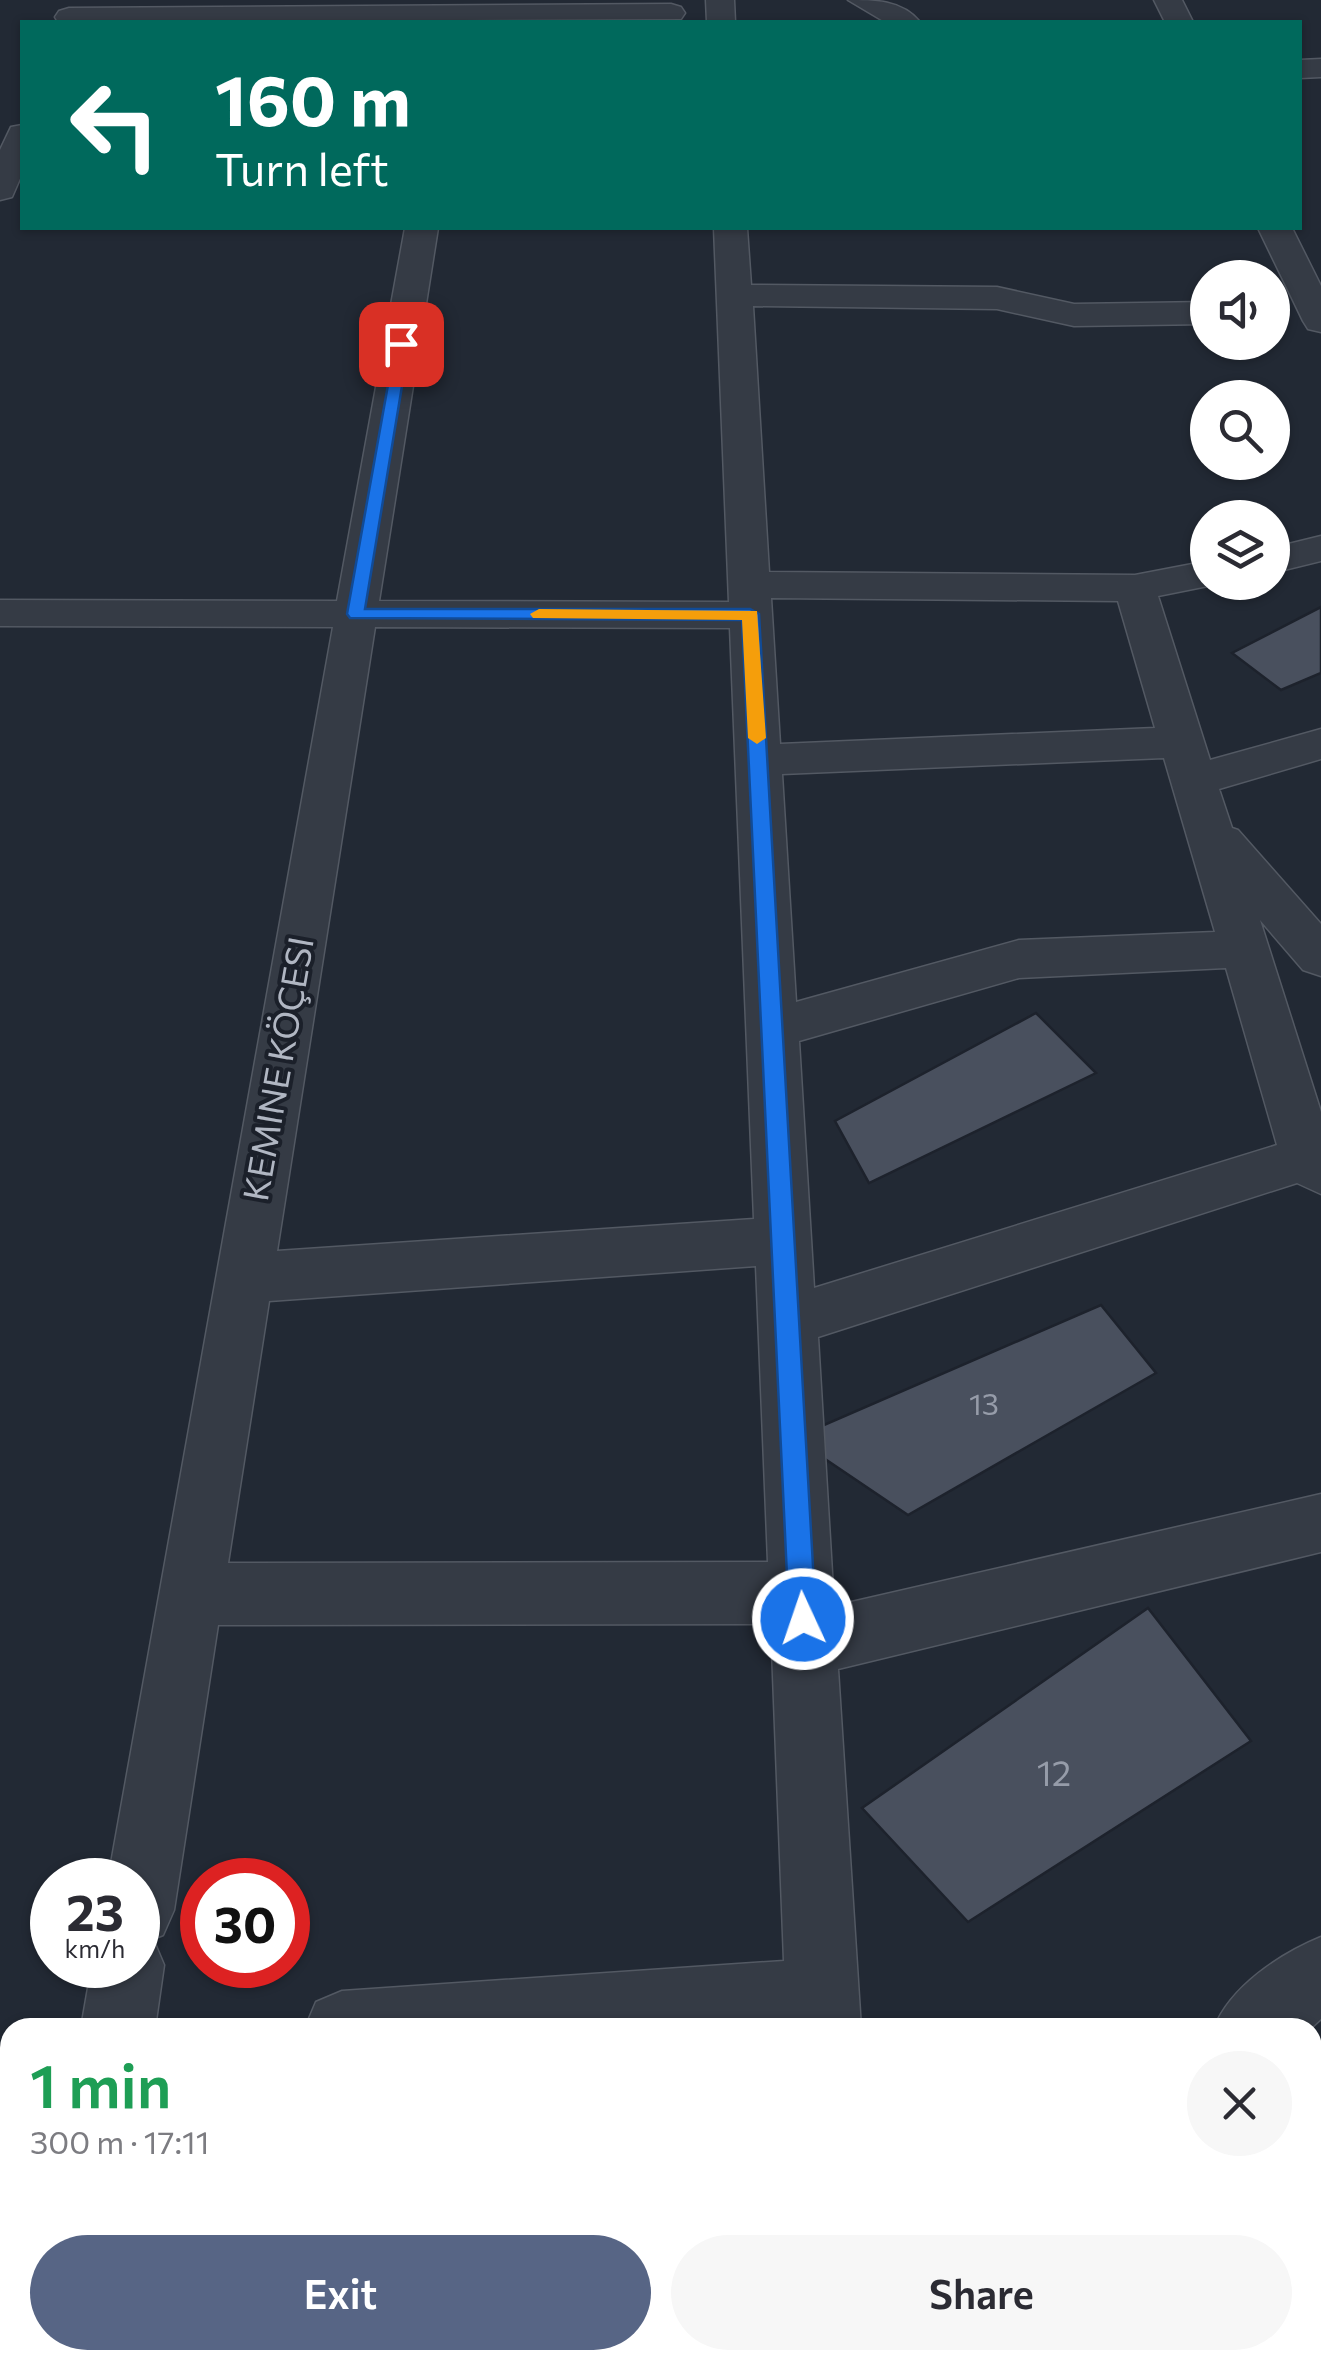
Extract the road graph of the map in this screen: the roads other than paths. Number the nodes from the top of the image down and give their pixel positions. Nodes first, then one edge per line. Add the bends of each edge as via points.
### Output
1 (862, 0) edge
2 (70, 13) edge
3 (671, 13) dead end
4 (456, 18) edge
5 (902, 20) edge
6 (14, 141) edge
7 (0, 190) edge
8 (420, 230) edge
9 (732, 230) edge
10 (1276, 230) edge
11 (735, 294) junction
12 (1190, 313) edge
13 (1290, 314) edge
14 (1319, 316) edge
15 (1321, 548) edge
16 (1290, 556) edge
17 (1190, 577) edge
18 (1135, 588) junction
19 (750, 600) junction
20 (0, 614) edge
21 (356, 614) junction
22 (1321, 744) edge
23 (758, 760) junction
24 (1188, 761) junction
25 (1208, 826) junction
26 (1245, 949) junction
27 (1321, 957) edge
28 (772, 1029) junction
29 (1315, 1164) edge
30 (783, 1241) junction
31 (244, 1278) junction
32 (787, 1322) junction
33 (1321, 1523) edge
34 (191, 1594) junction
35 (803, 1619) junction
36 (147, 1858) edge
37 (1321, 1973) edge
38 (124, 1988) edge
39 (823, 2011) edge
40 (120, 2018) edge
41 (625, 2018) edge
42 (1264, 2018) edge

1 - 5 street
2 - 4 street
3 - 4 street
6 - 7 street
8 - 21 street, KEMINE KÖÇESI
9 - 11 street
10 - 14 street
11 - 12 street via 996,298 1074,314
11 - 19 street
13 - 14 street
15 - 16 street
17 - 18 street
18 - 19 street
18 - 24 street
19 - 21 street
19 - 23 street
20 - 21 street
21 - 31 street, KEMINE KÖÇESI
22 - 24 street
23 - 24 street
23 - 28 street
24 - 25 street
25 - 26 street
25 - 27 street
26 - 28 street via 1018,958
26 - 29 street
28 - 30 street
29 - 32 street
30 - 31 street
30 - 32 street
31 - 34 street, KEMINE KÖÇESI
32 - 35 street
33 - 35 street
34 - 35 street
34 - 36 street, KEMINE KÖÇESI
35 - 39 street
37 - 42 street
38 - 40 street
39 - 41 street

